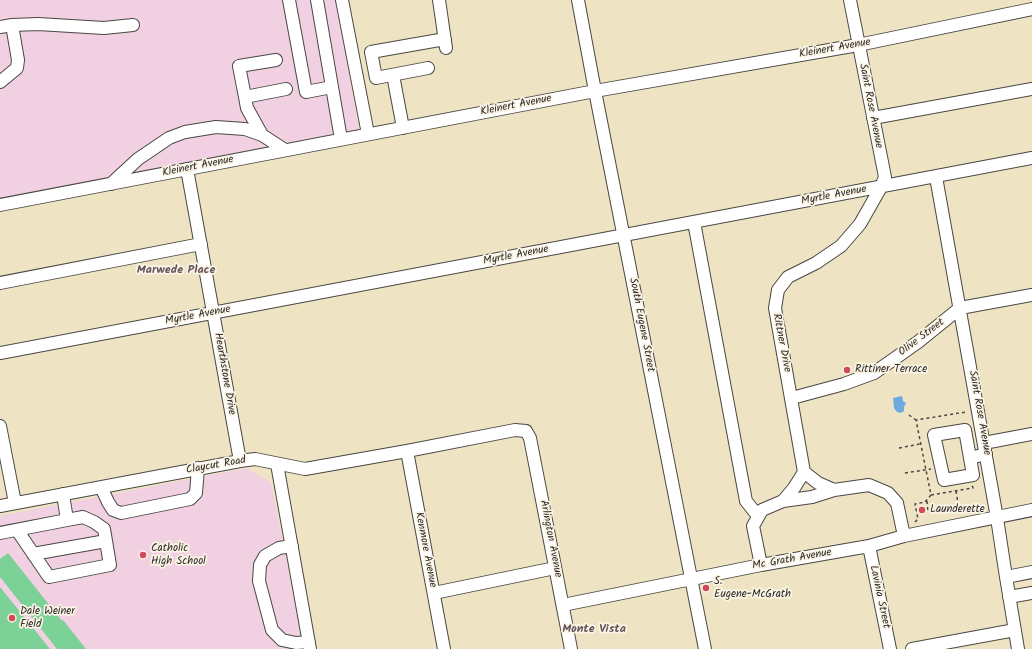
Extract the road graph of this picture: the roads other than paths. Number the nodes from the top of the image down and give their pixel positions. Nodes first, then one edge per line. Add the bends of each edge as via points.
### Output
1 (289, 0) edge
2 (317, 0) edge
3 (342, 0) edge
4 (439, 0) edge
5 (578, 0) edge
6 (850, 0) edge
7 (1032, 9) edge
8 (133, 25) dead end
9 (6, 26) edge
10 (858, 45) junction
11 (276, 60) dead end
12 (428, 68) dead end
13 (393, 75) junction
14 (376, 78) junction
15 (0, 82) edge
16 (358, 82) junction
17 (332, 87) junction
18 (286, 89) dead end
19 (1032, 89) edge
20 (595, 92) junction
21 (244, 97) junction
22 (873, 118) junction
23 (403, 128) junction
24 (368, 134) junction
25 (262, 135) junction
26 (341, 139) junction
27 (285, 150) junction
28 (1032, 158) edge
29 (187, 170) junction
30 (936, 177) junction
31 (111, 184) junction
32 (881, 187) junction
33 (0, 205) edge
34 (694, 222) junction
35 (624, 236) junction
36 (201, 244) junction
37 (0, 283) edge
38 (1032, 295) edge
39 (960, 308) junction
40 (213, 313) junction
41 (0, 353) edge
42 (792, 398) junction
43 (0, 426) edge
44 (526, 431) joint
45 (1032, 434) edge
46 (985, 449) junction
47 (406, 451) junction
48 (970, 458) junction
49 (240, 460) junction
50 (278, 464) junction
51 (198, 468) junction
52 (804, 472) junction
53 (101, 487) junction
54 (834, 490) junction
55 (63, 494) junction
56 (783, 500) junction
57 (14, 503) junction
58 (0, 506) edge
59 (1032, 510) edge
60 (758, 516) junction
61 (997, 518) junction
62 (68, 520) junction
63 (17, 530) junction
64 (0, 533) edge
65 (904, 536) junction
66 (106, 541) junction
67 (292, 546) junction
68 (869, 546) junction
69 (33, 554) junction
70 (761, 565) junction
71 (555, 568) junction
72 (1032, 572) edge
73 (1006, 577) junction
74 (691, 579) junction
75 (434, 593) junction
76 (1032, 593) edge
77 (1009, 597) junction
78 (563, 605) junction
79 (1015, 630) junction
80 (285, 645) edge
81 (309, 645) edge
82 (444, 649) edge
83 (571, 649) edge
84 (705, 649) edge
85 (890, 649) edge
86 (912, 649) edge
87 (1018, 649) edge

1 - 17 street via 306,92
2 - 17 street
3 - 16 street
4 - 14 street via 445,43 372,52
5 - 20 street, South Eugene Street
6 - 10 street, Saint Rose Avenue
7 - 10 street, Kleinert Avenue
8 - 9 street via 104,28 38,24
9 - 15 street via 18,60 17,68
10 - 20 street, Kleinert Avenue
10 - 22 street, Saint Rose Avenue
11 - 21 street via 239,66
12 - 13 street
13 - 14 street
13 - 23 street
14 - 16 street
16 - 24 street
17 - 26 street
18 - 21 street
19 - 22 street
20 - 23 street, Kleinert Avenue
20 - 35 street, South Eugene Street
21 - 25 street
22 - 32 street, Saint Rose Avenue via 885,177
23 - 24 street, Kleinert Avenue
24 - 26 street, Kleinert Avenue
25 - 27 street
25 - 31 street via 245,129 216,127 185,132 169,138 138,159
26 - 27 street, Kleinert Avenue
27 - 29 street, Kleinert Avenue
28 - 30 street, Myrtle Avenue
29 - 31 street, Kleinert Avenue
29 - 36 street, Hearthstone Drive
30 - 32 street, Myrtle Avenue
30 - 39 street, Saint Rose Avenue
31 - 33 street, Kleinert Avenue
32 - 34 street, Myrtle Avenue
32 - 42 street, Rittner Drive via 860,224 841,246 816,263 788,276 778,290 775,308
34 - 35 street, Myrtle Avenue
34 - 60 street via 746,501
35 - 40 street, Myrtle Avenue
35 - 74 street, South Eugene Street
36 - 37 street
36 - 40 street, Hearthstone Drive
38 - 39 street, Olive Street
39 - 42 street, Olive Street via 874,373
39 - 46 street, Saint Rose Avenue
40 - 41 street, Myrtle Avenue
40 - 49 street, Hearthstone Drive
42 - 52 street, Rittner Drive
43 - 57 street
44 - 47 street, Claycut Road via 515,430
44 - 71 street, Arlington Avenue via 530,438
45 - 46 street
46 - 48 street
46 - 61 street, Saint Rose Avenue
47 - 50 street, Claycut Road via 305,470
47 - 75 street, Kenmore Avenue
48 - 48 street via 973,475 944,480 934,436 964,430
49 - 50 street, Claycut Road via 255,459
49 - 51 street, Claycut Road
50 - 67 street
51 - 53 street, Claycut Road
51 - 53 street via 196,493 190,499 122,513 113,510
52 - 54 street via 818,483
52 - 56 street
53 - 55 street, Claycut Road
54 - 56 street via 812,497
54 - 65 street via 869,484 888,493 897,503
55 - 57 street, Claycut Road
55 - 62 street
56 - 60 street via 762,510
57 - 58 street, Claycut Road
59 - 61 street, Mc Grath Avenue
60 - 70 street via 753,526
61 - 65 street, Mc Grath Avenue
61 - 73 street, Saint Rose Avenue
62 - 63 street
62 - 66 street via 83,517 94,522 104,529
63 - 64 street
63 - 69 street
65 - 68 street, Mc Grath Avenue
66 - 69 street
66 - 69 street via 109,566 49,577
67 - 80 street via 279,548 265,556 260,565 259,582 272,630
67 - 81 street
68 - 70 street, Mc Grath Avenue
68 - 85 street, Lavinia Street
70 - 74 street, Mc Grath Avenue
71 - 75 street
71 - 78 street, Arlington Avenue
72 - 73 street
73 - 77 street, Saint Rose Avenue
74 - 78 street, Mc Grath Avenue
74 - 84 street, South Eugene Street
75 - 82 street, Kenmore Avenue
76 - 77 street
77 - 79 street, Saint Rose Avenue
78 - 83 street, Arlington Avenue
79 - 86 street
79 - 87 street, Saint Rose Avenue
80 - 81 street

